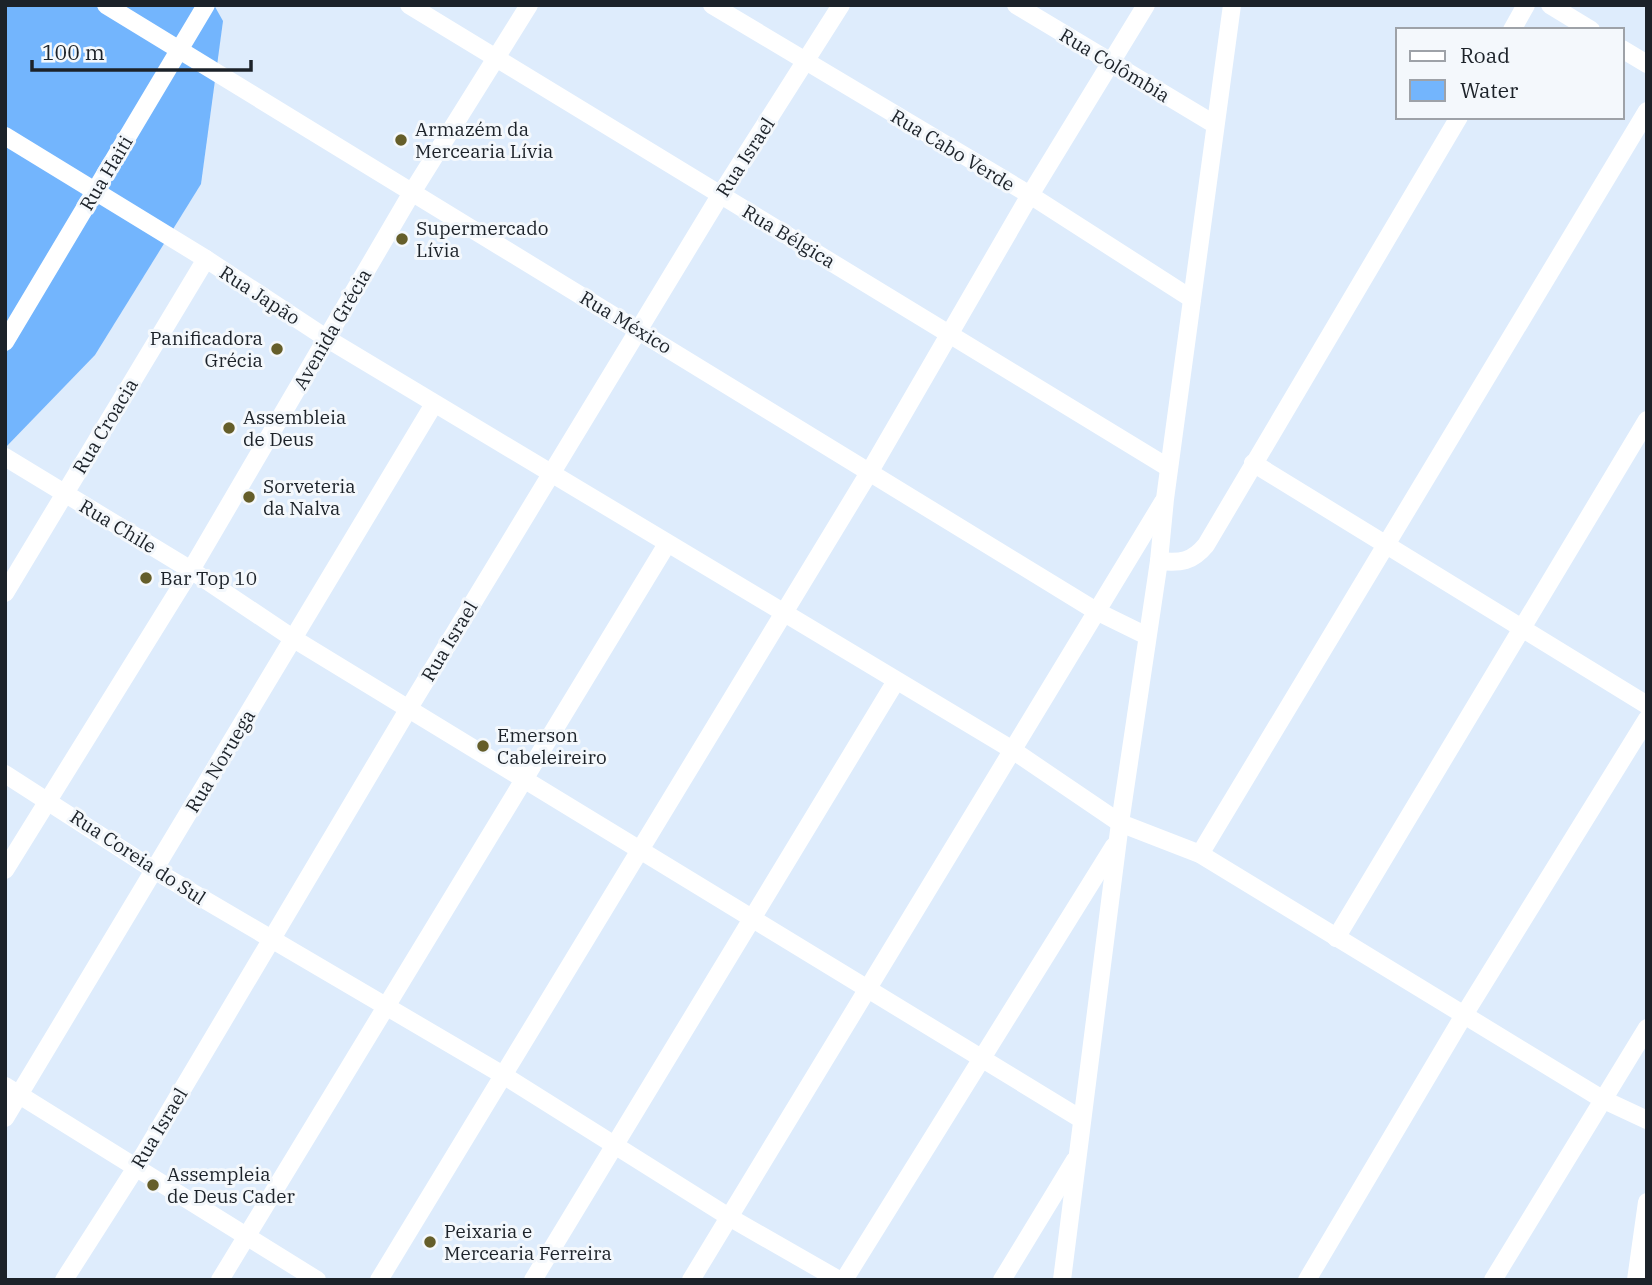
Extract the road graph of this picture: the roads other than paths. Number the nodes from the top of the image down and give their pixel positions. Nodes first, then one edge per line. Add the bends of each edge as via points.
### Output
1 (106, 5) edge
2 (206, 5) edge
3 (409, 5) edge
4 (529, 5) edge
5 (712, 5) edge
6 (841, 5) edge
7 (1016, 5) edge
8 (1146, 5) edge
9 (1232, 5) edge
10 (1526, 5) edge
11 (1550, 5) edge
12 (1513, 28) edge
13 (1588, 28) edge
14 (1624, 50) edge
15 (179, 51) junction
16 (496, 59) junction
17 (806, 63) junction
18 (1110, 63) junction
19 (1647, 64) edge
20 (1647, 111) edge
21 (1459, 119) edge
22 (1214, 124) junction
23 (5, 136) edge
24 (95, 191) junction
25 (411, 194) junction
26 (721, 194) junction
27 (1030, 195) junction
28 (206, 260) junction
29 (1192, 299) junction
30 (639, 329) junction
31 (950, 332) junction
32 (326, 338) junction
33 (5, 342) edge
34 (434, 404) junction
35 (1647, 420) edge
36 (5, 457) edge
37 (1253, 463) junction
38 (1169, 468) junction
39 (870, 471) junction
40 (552, 472) junction
41 (65, 493) junction
42 (1165, 499) junction
43 (667, 544) junction
44 (1387, 546) junction
45 (1159, 561) junction
46 (191, 570) junction
47 (5, 593) edge
48 (1096, 611) junction
49 (783, 614) junction
50 (1520, 628) junction
51 (1147, 636) junction
52 (294, 639) junction
53 (896, 681) junction
54 (1647, 705) edge
55 (409, 708) junction
56 (1647, 719) edge
57 (1011, 749) junction
58 (5, 774) edge
59 (524, 778) junction
60 (47, 799) junction
61 (1119, 831) junction
62 (640, 849) junction
63 (1200, 854) junction
64 (5, 870) edge
65 (153, 870) junction
66 (751, 916) junction
67 (1336, 938) junction
68 (271, 940) junction
69 (867, 986) junction
70 (385, 1008) junction
71 (1464, 1015) junction
72 (1647, 1028) edge
73 (981, 1059) junction
74 (503, 1075) junction
75 (12, 1091) edge
76 (1602, 1099) junction
77 (5, 1118) edge
78 (1081, 1119) junction
79 (1647, 1120) edge
80 (615, 1145) junction
81 (1079, 1154) junction
82 (135, 1169) junction
83 (1647, 1202) edge
84 (729, 1217) junction
85 (246, 1237) junction
86 (64, 1280) edge
87 (220, 1280) edge
88 (317, 1280) edge
89 (379, 1280) edge
90 (533, 1280) edge
91 (691, 1280) edge
92 (839, 1280) edge
93 (844, 1280) edge
94 (1002, 1280) edge
95 (1062, 1280) edge
96 (1307, 1280) edge
97 (1493, 1280) edge
98 (1636, 1280) edge

1 - 15 street, Rua México
2 - 15 street, Rua Haiti
3 - 16 street, Rua Bélgica
4 - 16 street, Avenida Grécia
5 - 17 street, Rua Cabo Verde
6 - 17 street, Rua Israel
7 - 18 street, Rua Colômbia
8 - 18 street
9 - 22 street
10 - 12 street
11 - 13 street
14 - 19 street
15 - 24 street, Rua Haiti
15 - 25 street, Rua México
16 - 25 street, Avenida Grécia
16 - 26 street, Rua Bélgica
17 - 26 street, Rua Israel
17 - 27 street, Rua Cabo Verde
18 - 22 street, Rua Colômbia
18 - 27 street
20 - 44 street
21 - 37 street
22 - 29 street
23 - 24 street, Rua Japão
24 - 28 street, Rua Japão
24 - 33 street, Rua Haiti
25 - 30 street, Rua México
25 - 32 street, Avenida Grécia
26 - 30 street, Rua Israel
26 - 31 street, Rua Bélgica
27 - 29 street, Rua Cabo Verde
27 - 31 street
28 - 32 street, Rua Japão
28 - 41 street, Rua Croacia
29 - 38 street
30 - 39 street, Rua México
30 - 40 street, Rua Israel
31 - 38 street, Rua Bélgica
31 - 39 street
32 - 34 street, Rua Japão
32 - 46 street, Avenida Grécia
34 - 40 street, Rua Japão
34 - 52 street, Rua Noruega
35 - 50 street
36 - 41 street, Rua Chile
37 - 44 street
37 - 45 street via 1197,556 1186,562
38 - 42 street
39 - 48 street, Rua México
39 - 49 street
40 - 43 street, Rua Japão
40 - 55 street, Rua Israel
41 - 46 street, Rua Chile
41 - 47 street, Rua Croacia
42 - 45 street
42 - 48 street
43 - 49 street, Rua Japão
43 - 59 street
44 - 50 street
44 - 63 street
45 - 51 street
46 - 52 street, Rua Chile
46 - 60 street, Avenida Grécia
48 - 51 street, Rua México
48 - 57 street
49 - 53 street, Rua Japão
49 - 62 street
50 - 54 street
50 - 67 street
51 - 61 street
52 - 55 street, Rua Chile
52 - 65 street, Rua Noruega
53 - 57 street, Rua Japão
53 - 66 street
55 - 59 street, Rua Chile
55 - 68 street, Rua Israel
56 - 71 street
57 - 61 street, Rua Japão
57 - 69 street
58 - 60 street, Rua Coreia do Sul
59 - 62 street, Rua Chile
59 - 70 street
60 - 64 street, Avenida Grécia
60 - 65 street, Rua Coreia do Sul
61 - 63 street, Rua Japão
61 - 73 street
61 - 78 street
62 - 66 street, Rua Chile
62 - 74 street
63 - 67 street, Rua Japão
65 - 68 street, Rua Coreia do Sul
65 - 75 street, Rua Noruega
66 - 69 street, Rua Chile
66 - 80 street
67 - 71 street, Rua Japão
68 - 70 street, Rua Coreia do Sul
68 - 82 street, Rua Israel
69 - 73 street, Rua Chile
69 - 84 street
70 - 74 street, Rua Coreia do Sul
70 - 85 street
71 - 76 street, Rua Japão
71 - 96 street
72 - 76 street
73 - 78 street, Rua Chile
73 - 93 street
74 - 80 street, Rua Coreia do Sul
74 - 89 street
75 - 77 street, Rua Noruega
75 - 82 street
76 - 79 street, Rua Japão
76 - 97 street
78 - 81 street
80 - 84 street, Rua Coreia do Sul
80 - 90 street
81 - 94 street
81 - 95 street
82 - 85 street
82 - 86 street, Rua Israel
83 - 98 street
84 - 91 street
84 - 92 street, Rua Coreia do Sul
85 - 87 street
85 - 88 street

